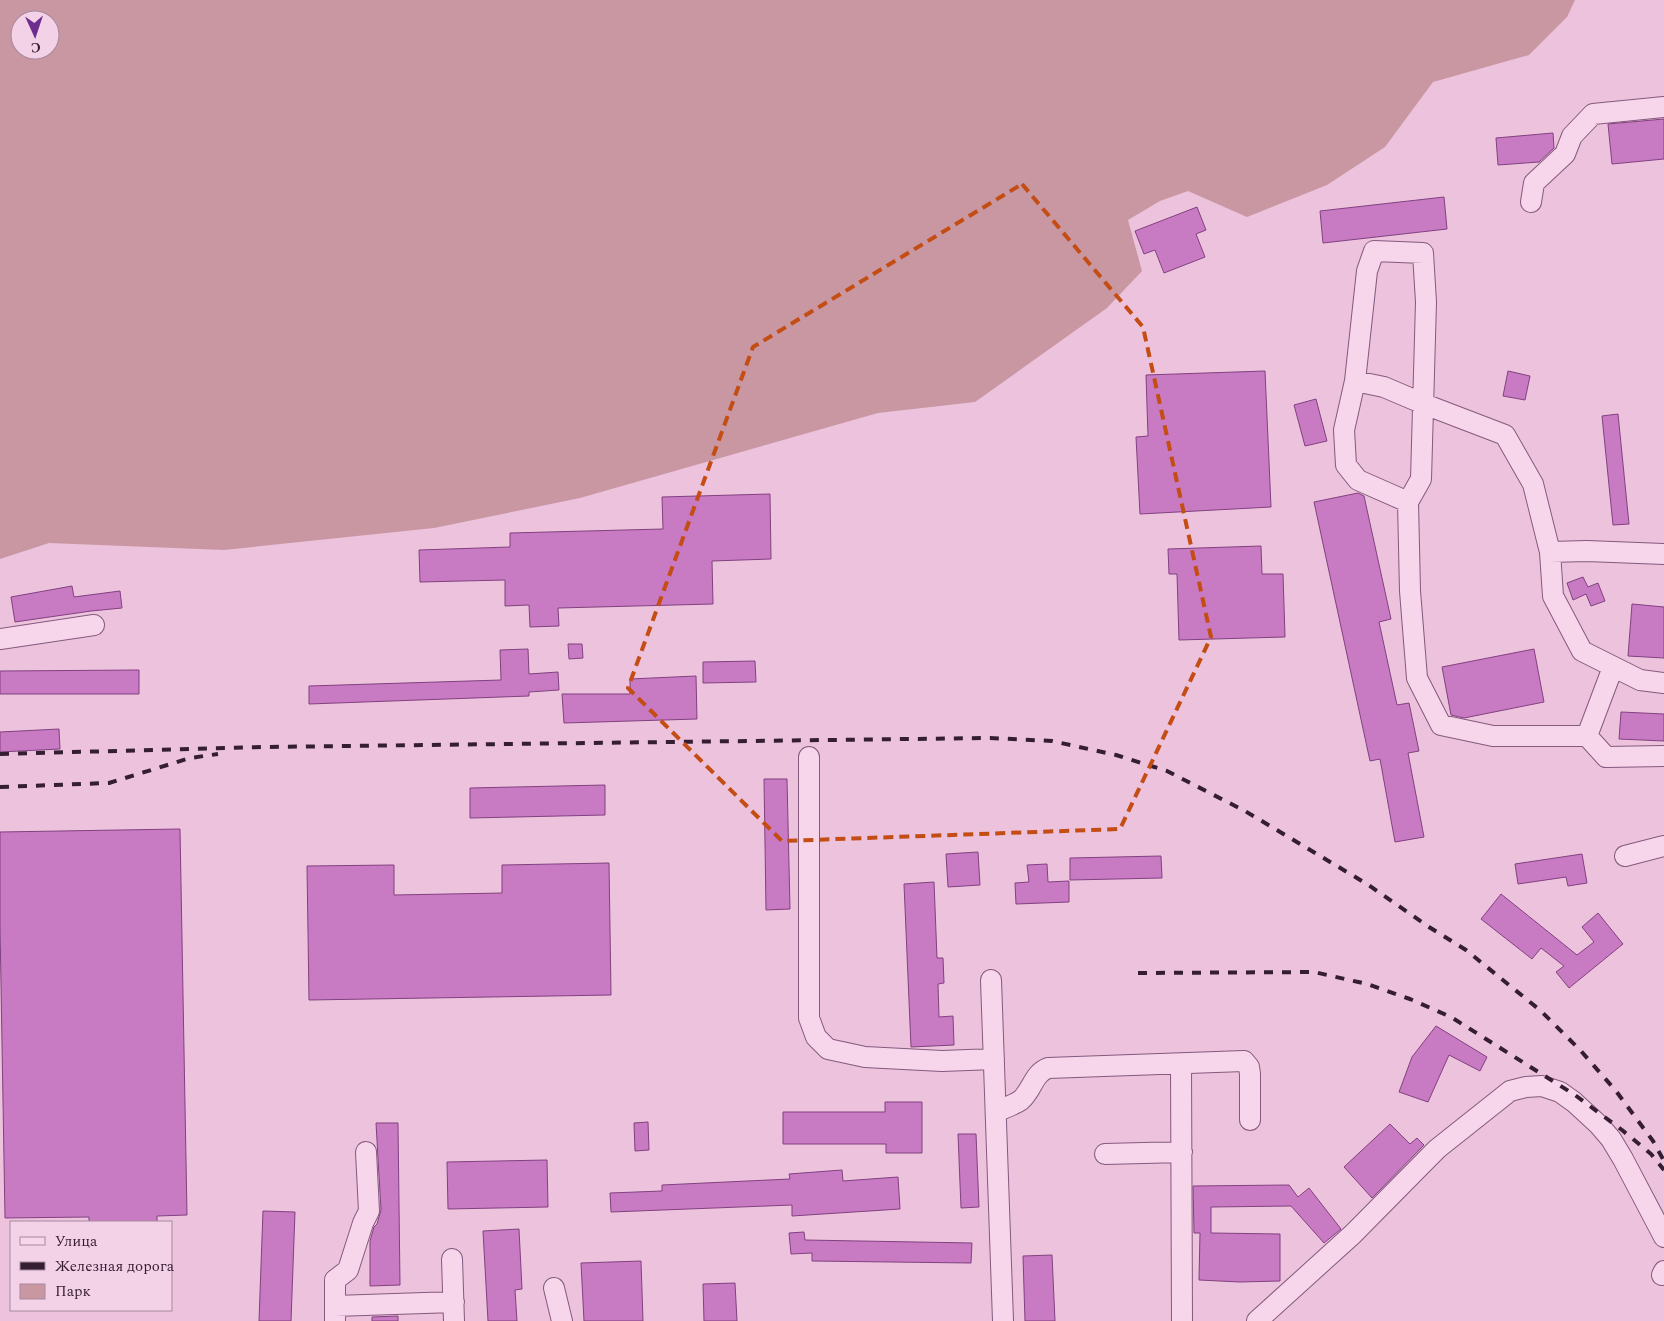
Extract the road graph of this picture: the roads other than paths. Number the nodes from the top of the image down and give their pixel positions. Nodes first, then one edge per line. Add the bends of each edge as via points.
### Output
1 (1664, 107) edge
2 (1531, 202) dead end
3 (1355, 381) junction
4 (1424, 404) junction
5 (1408, 502) junction
6 (1550, 552) junction
7 (1664, 554) edge
8 (94, 625) dead end
9 (0, 639) edge
10 (1614, 667) junction
11 (1664, 682) edge
12 (1587, 736) junction
13 (1664, 756) edge
14 (809, 757) dead end
15 (1664, 846) edge
16 (1625, 856) dead end
17 (991, 980) dead end
18 (994, 1059) junction
19 (1181, 1064) junction
20 (996, 1112) junction
21 (1250, 1120) dead end
22 (366, 1152) dead end
23 (1182, 1152) junction
24 (1104, 1154) dead end
25 (1664, 1237) edge
26 (452, 1259) dead end
27 (554, 1288) dead end
28 (454, 1311) edge
29 (335, 1313) edge
30 (562, 1321) edge
31 (1003, 1321) edge
32 (1182, 1321) edge
33 (1257, 1321) edge

1 - 2 street via 1593,114 1572,136 1565,154 1534,183
3 - 4 street via 1384,387
3 - 4 street via 1367,271 1374,251 1423,253 1426,302
3 - 5 street via 1344,430 1346,465 1358,480
4 - 5 street via 1421,479
4 - 6 street via 1506,435 1533,484
5 - 12 street via 1410,591 1417,678 1441,725 1493,736
6 - 7 street
6 - 10 street via 1553,596 1582,651
8 - 9 street
10 - 11 street via 1640,680
10 - 12 street
12 - 13 street via 1606,757
14 - 18 street via 809,1018 816,1037 828,1049 864,1057 942,1061
15 - 16 street
17 - 18 street
18 - 20 street
19 - 20 street via 1048,1068 1040,1071 1020,1101
19 - 21 street via 1244,1061 1250,1074
19 - 23 street
20 - 31 street
22 - 29 street via 369,1212 348,1270 335,1280
23 - 24 street
23 - 32 street
25 - 33 street via 1623,1159 1599,1125 1560,1092 1542,1086 1526,1086 1510,1091 1437,1149 1353,1234
26 - 28 street
27 - 30 street
28 - 29 street

